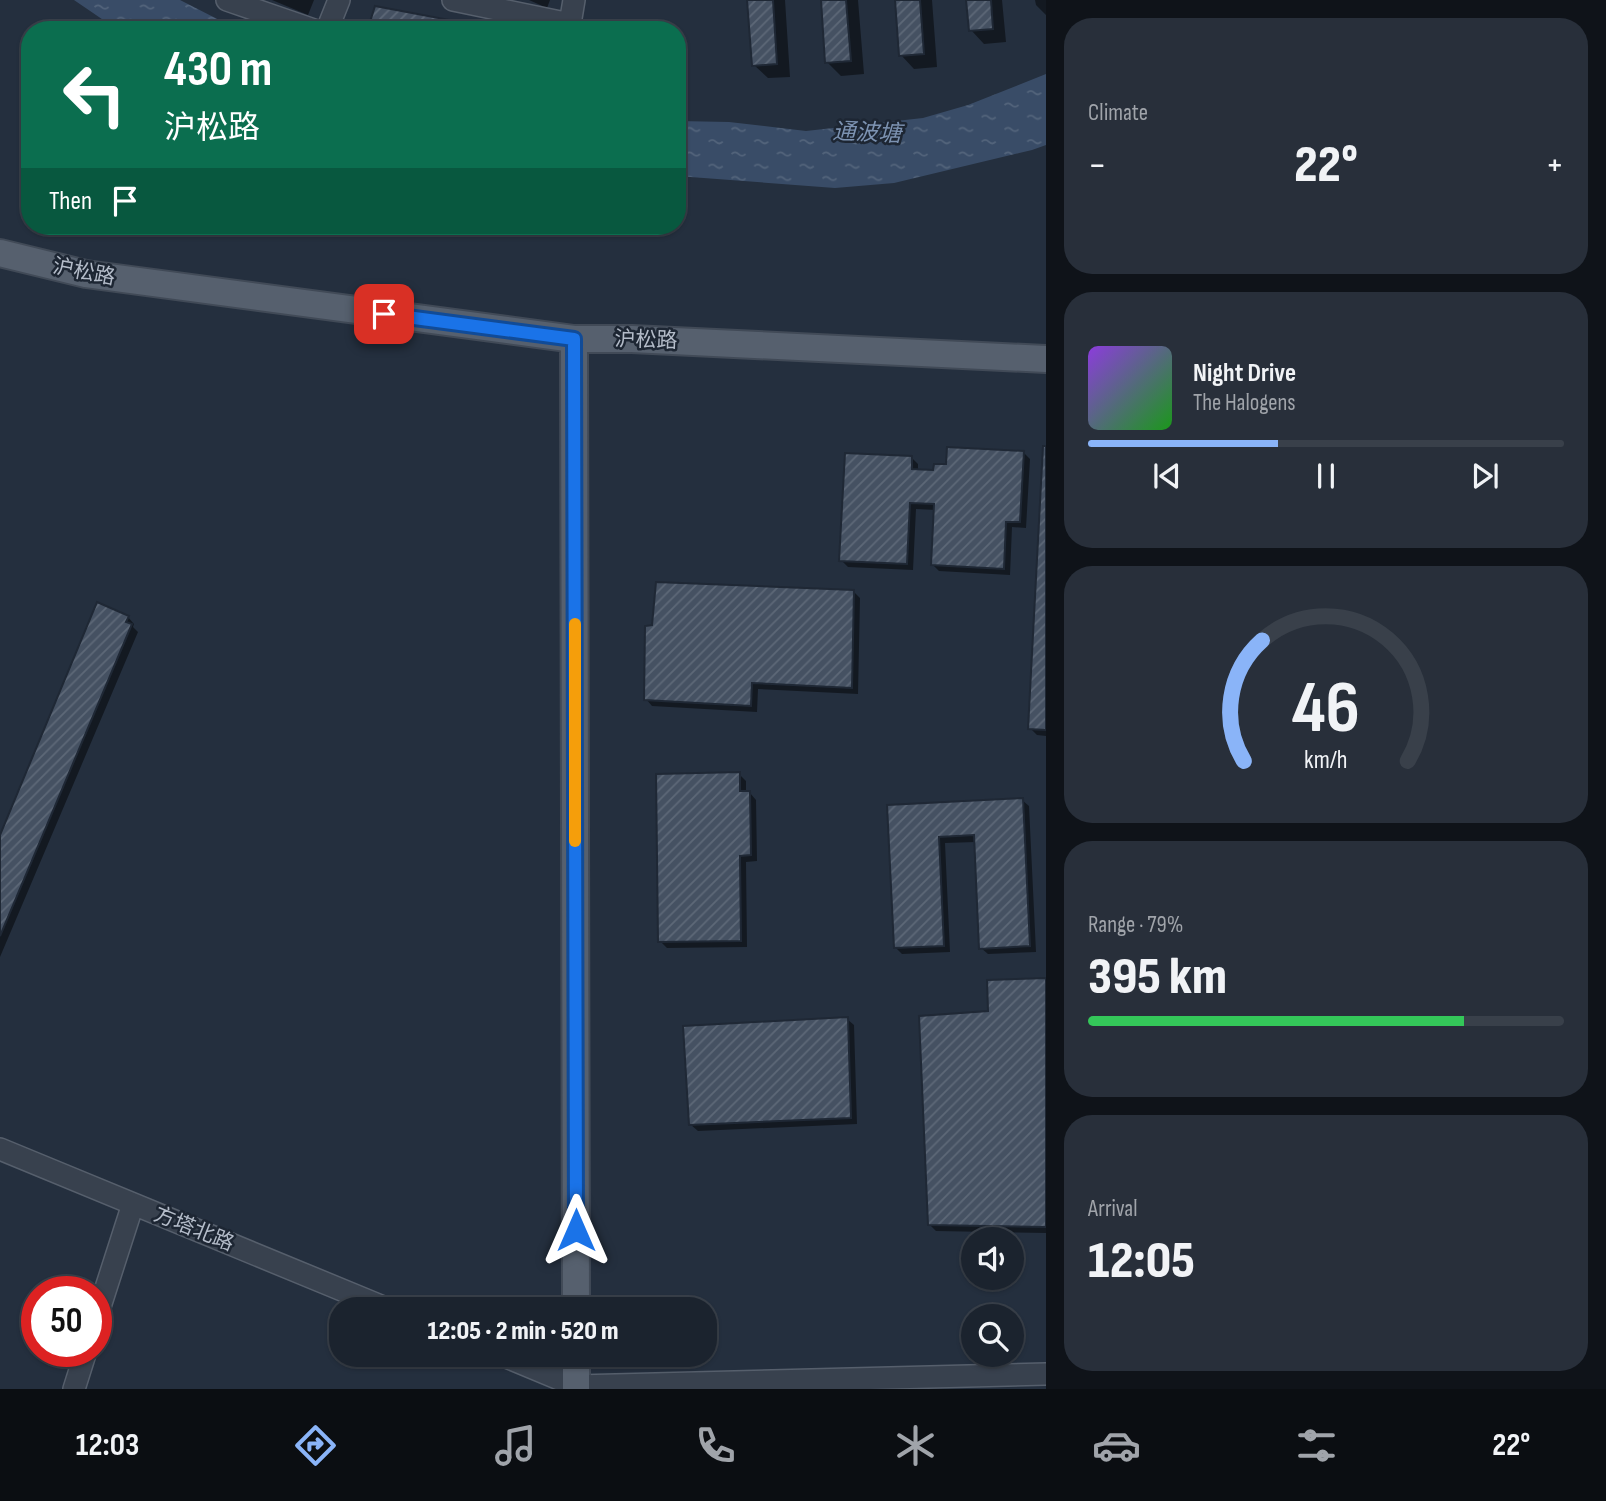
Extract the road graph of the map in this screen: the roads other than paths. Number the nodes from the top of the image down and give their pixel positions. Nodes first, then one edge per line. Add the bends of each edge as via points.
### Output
1 (227, 0) edge
2 (339, 0) edge
3 (453, 0) edge
4 (574, 0) edge
5 (288, 21) edge
6 (331, 21) edge
7 (555, 21) edge
8 (570, 21) edge
9 (0, 253) edge
10 (574, 339) junction
11 (1046, 359) edge
12 (0, 1149) edge
13 (133, 1204) junction
14 (110, 1276) edge
15 (359, 1297) edge
16 (576, 1297) edge
17 (81, 1367) edge
18 (528, 1367) edge
19 (576, 1367) edge
20 (1046, 1374) edge
21 (576, 1388) edge
22 (74, 1389) edge

1 - 5 street
2 - 6 street
3 - 7 street
4 - 8 street
9 - 10 main road, 沪松路 via 86,274
10 - 11 main road, 沪松路
10 - 16 main road
12 - 13 street, 方塔北路
13 - 14 street
13 - 15 street, 方塔北路
17 - 22 street
18 - 21 street
19 - 21 main road
20 - 21 street

